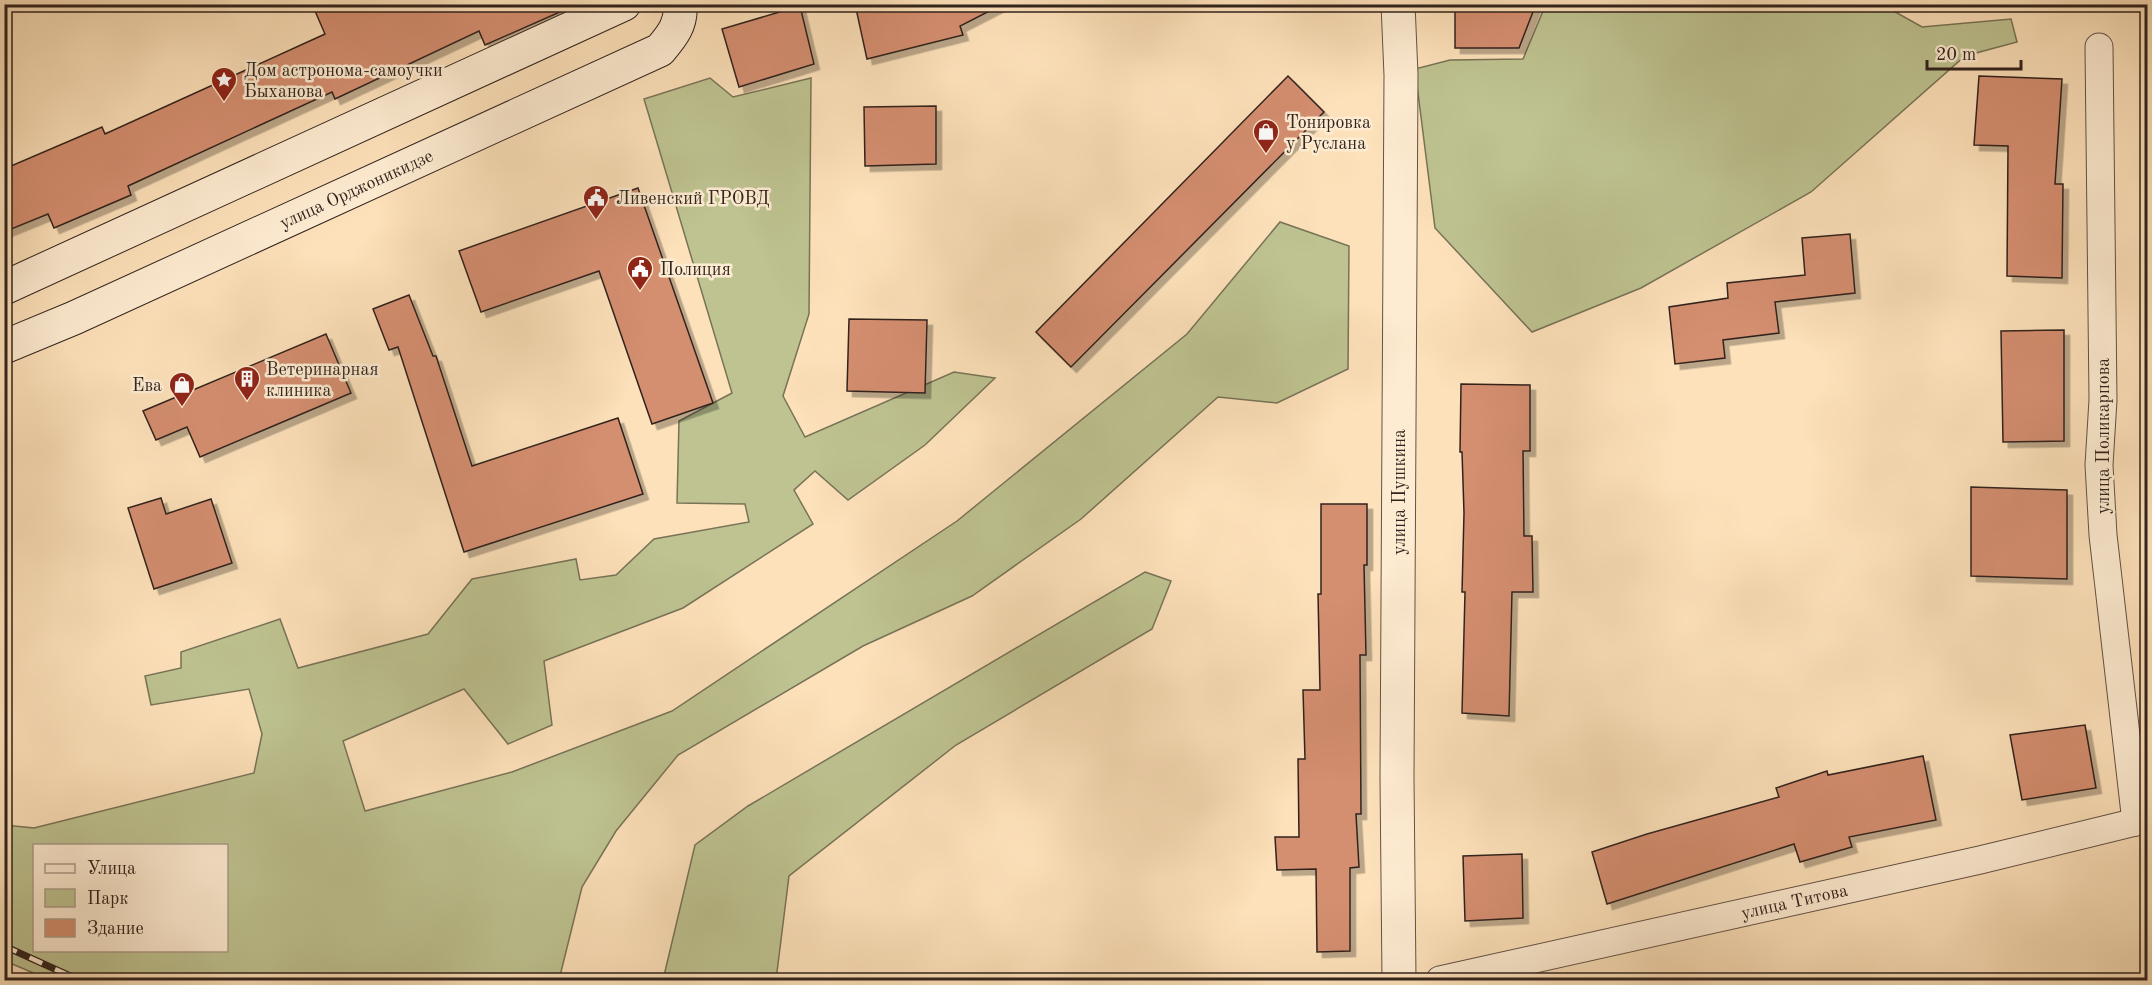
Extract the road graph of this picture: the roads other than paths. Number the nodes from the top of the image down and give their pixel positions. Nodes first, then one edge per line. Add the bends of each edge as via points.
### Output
1 (624, 4) edge
2 (680, 4) edge
3 (1398, 4) edge
4 (2099, 47) dead end
5 (4, 288) edge
6 (4, 347) edge
7 (2142, 821) edge
8 (1399, 981) edge
9 (1440, 981) edge

1 - 5 main road
2 - 6 main road, улица Орджоникидзе via 675,32 660,50
3 - 8 main road, улица Пушкина
4 - 7 street, улица Поликарпова via 2103,400 2099,465 2103,535
7 - 9 street, улица Титова

